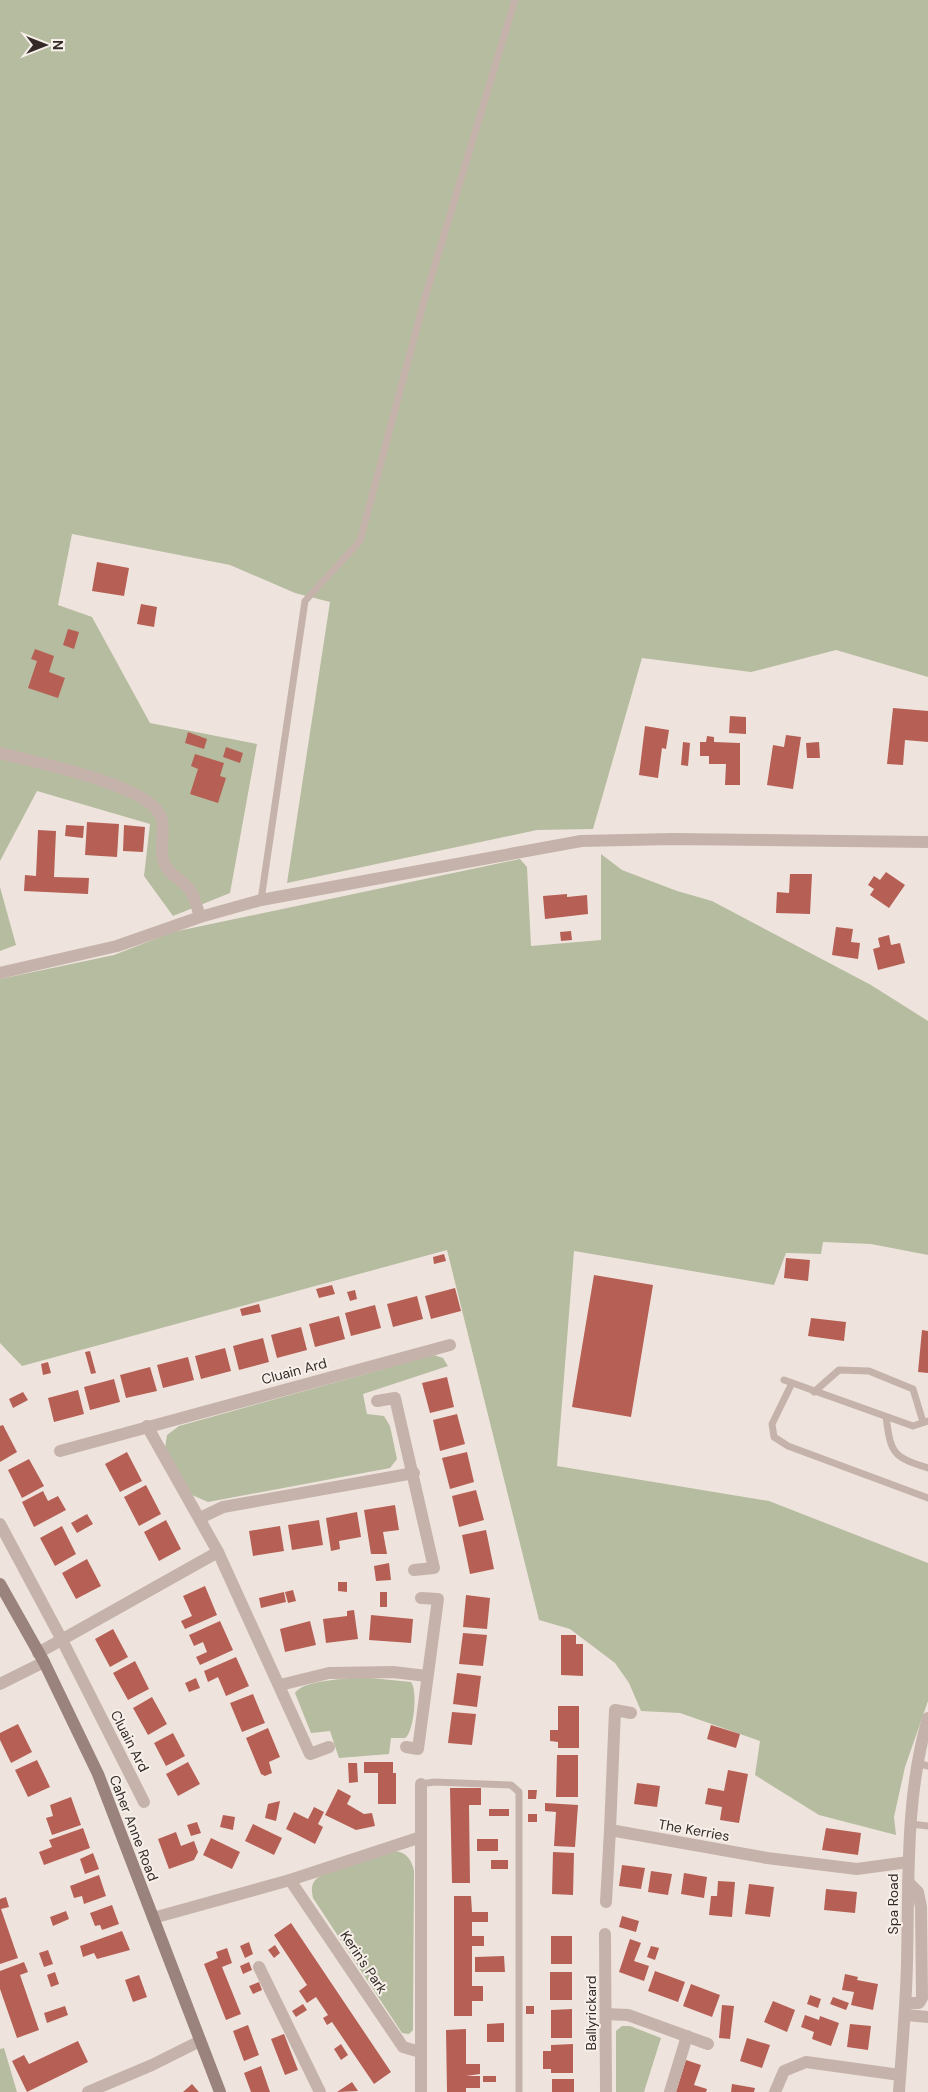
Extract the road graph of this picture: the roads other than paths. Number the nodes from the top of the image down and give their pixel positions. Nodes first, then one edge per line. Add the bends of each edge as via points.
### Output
1 (515, 0) edge
2 (0, 753) edge
3 (928, 842) edge
4 (261, 900) junction
5 (200, 917) junction
6 (0, 973) edge
7 (450, 1345) dead end
8 (784, 1380) dead end
9 (792, 1384) junction
10 (814, 1392) junction
11 (377, 1401) dead end
12 (886, 1417) junction
13 (926, 1422) edge
14 (147, 1426) junction
15 (60, 1450) dead end
16 (928, 1468) edge
17 (414, 1473) junction
18 (928, 1498) edge
19 (200, 1518) junction
20 (0, 1524) edge
21 (218, 1552) junction
22 (414, 1570) dead end
23 (0, 1584) edge
24 (421, 1598) dead end
25 (62, 1640) junction
26 (41, 1658) junction
27 (426, 1676) junction
28 (0, 1684) edge
29 (280, 1684) junction
30 (631, 1713) dead end
31 (928, 1718) edge
32 (329, 1747) dead end
33 (406, 1747) dead end
34 (922, 1764) edge
35 (421, 1784) joint
36 (144, 1802) dead end
37 (911, 1824) junction
38 (928, 1826) edge
39 (610, 1830) junction
40 (421, 1837) junction
41 (908, 1862) junction
42 (290, 1880) junction
43 (606, 1902) dead end
44 (153, 1918) junction
45 (605, 1934) dead end
46 (260, 1967) dead end
47 (906, 2009) junction
48 (606, 2014) junction
49 (928, 2017) edge
50 (687, 2036) junction
51 (200, 2041) junction
52 (708, 2044) dead end
53 (420, 2052) junction
54 (900, 2075) junction
55 (88, 2092) edge
56 (220, 2092) edge
57 (320, 2092) edge
58 (421, 2092) edge
59 (519, 2092) edge
60 (606, 2092) edge
61 (670, 2092) edge
62 (775, 2092) edge
63 (899, 2092) edge

1 - 4 lane via 424,301 360,541 305,601
2 - 5 street via 90,776 147,800 162,821 164,863 168,871 191,890
3 - 4 street via 581,841
4 - 5 street
5 - 6 street via 117,946
7 - 14 street, Cluain Ard
8 - 9 lane
9 - 10 lane
9 - 18 lane via 772,1424 774,1437 788,1446
10 - 12 lane
10 - 13 lane via 839,1370 869,1372 914,1389
11 - 17 street via 395,1398
12 - 13 lane via 913,1426
12 - 16 lane via 890,1447 905,1461
14 - 15 street, Cluain Ard
14 - 19 street
17 - 19 street via 223,1507
17 - 22 street via 434,1568
19 - 21 street
20 - 25 street, Cluain Ard
21 - 25 street
21 - 29 street
23 - 26 street, Caher Anne Road
24 - 27 street via 438,1599
25 - 26 street
25 - 36 street, Cluain Ard
26 - 28 street
26 - 44 street, Caher Anne Road via 98,1774
27 - 29 street via 393,1672 330,1673
27 - 33 street via 418,1749
29 - 32 street via 310,1754
30 - 39 street via 615,1710
31 - 34 street, Spa Road
34 - 37 street, Spa Road
35 - 40 street
35 - 59 lane via 512,1785 518,1792
37 - 38 lane
37 - 41 street, Spa Road
39 - 41 street, The Kerries via 767,1858 857,1869
39 - 43 street
40 - 42 street
40 - 53 street
41 - 47 street, Spa Road via 908,1882 918,1892 921,1907 922,1998
42 - 44 street
42 - 53 street, Kerin's Park via 404,2048
44 - 51 street, Caher Anne Road
45 - 48 street, Ballyrickard
46 - 57 street
47 - 49 street
47 - 54 street
48 - 50 street via 628,2015
48 - 60 street, Ballyrickard
50 - 52 street
50 - 61 street
51 - 55 street via 152,2066
51 - 56 street, Caher Anne Road
53 - 58 street
54 - 62 street via 806,2062 784,2071
54 - 63 street

